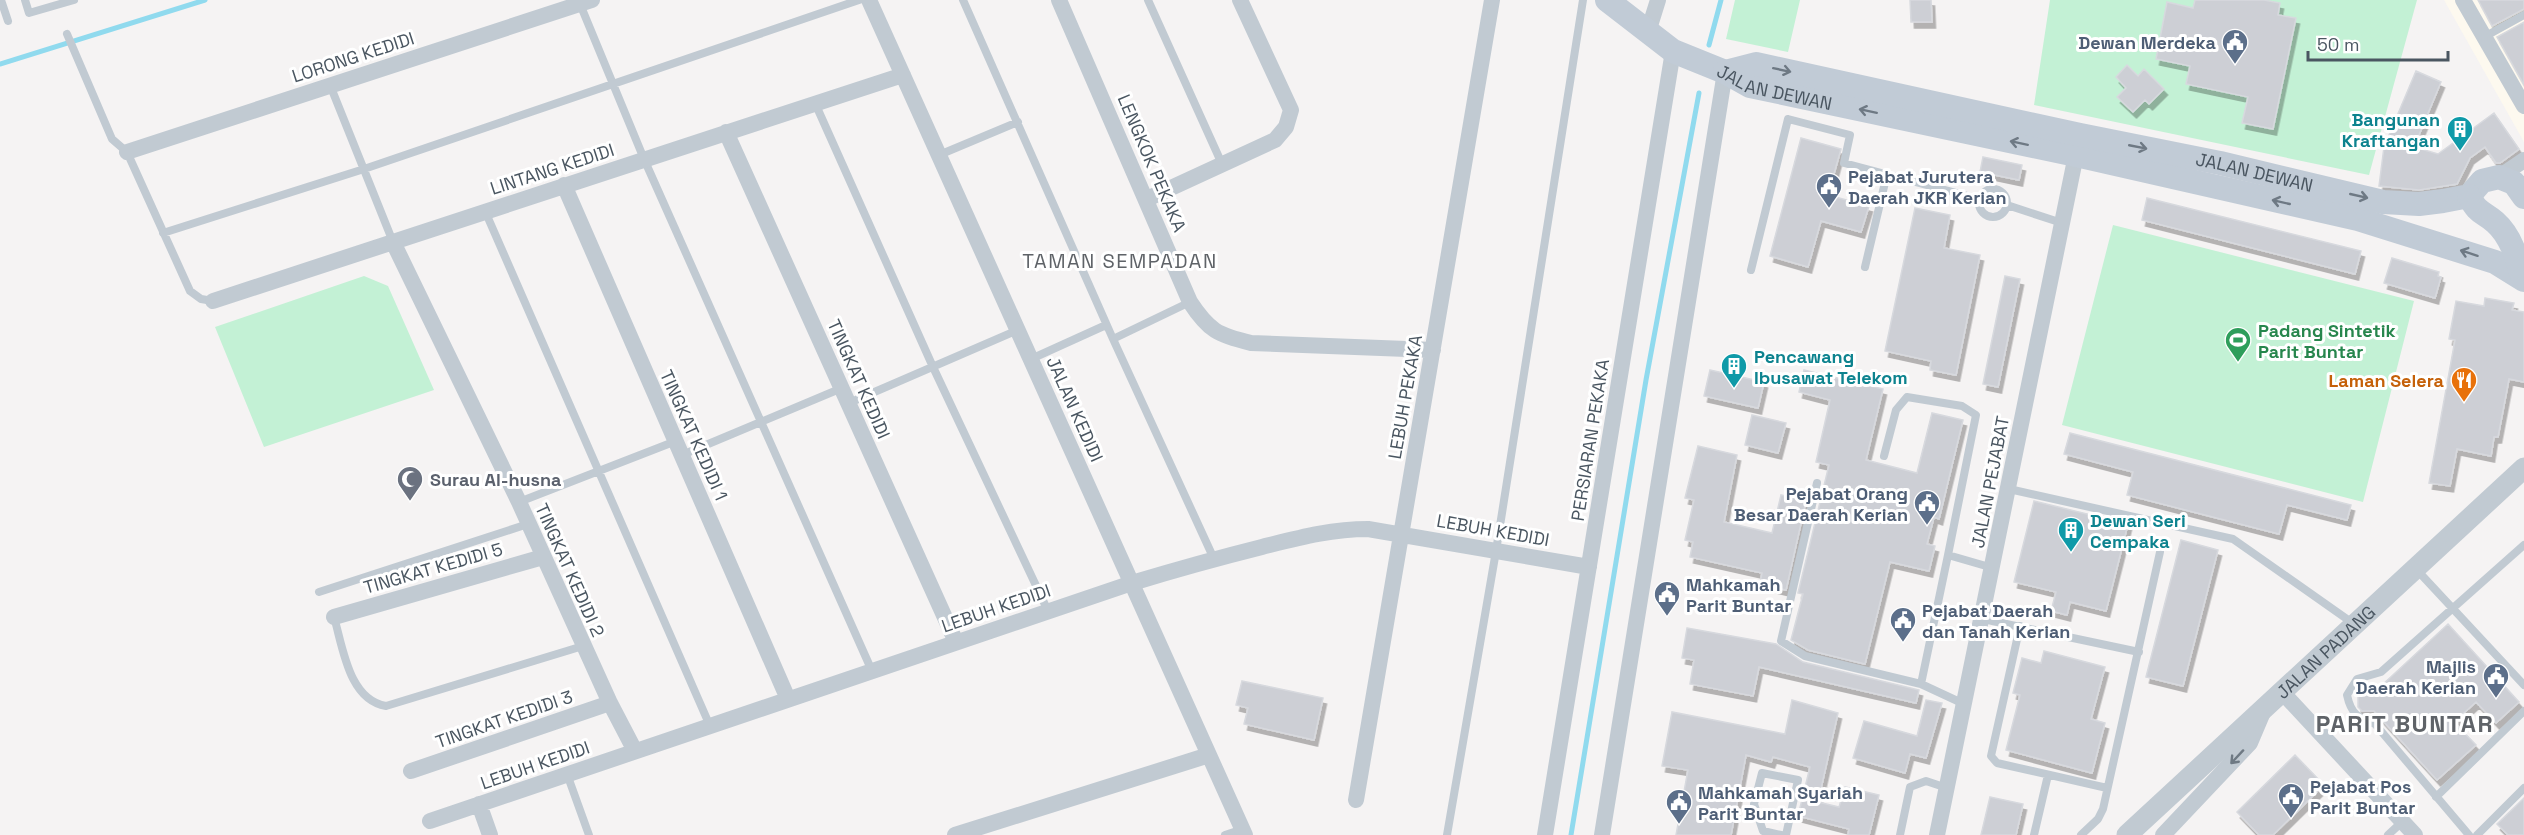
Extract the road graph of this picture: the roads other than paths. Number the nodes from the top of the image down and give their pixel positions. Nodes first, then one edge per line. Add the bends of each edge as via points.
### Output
1 (1, 0) edge
2 (25, 0) edge
3 (74, 0) edge
4 (860, 0) edge
5 (869, 0) edge
6 (963, 0) edge
7 (1059, 0) edge
8 (1148, 0) edge
9 (1240, 0) edge
10 (1492, 0) edge
11 (1583, 0) edge
12 (1607, 0) edge
13 (1658, 0) edge
14 (2463, 0) edge
15 (586, 2) edge
16 (2, 10) edge
17 (2524, 15) edge
18 (8, 21) dead end
19 (1648, 32) junction
20 (67, 34) dead end
21 (2484, 37) junction
22 (1673, 51) junction
23 (1725, 72) junction
24 (903, 75) junction
25 (614, 85) junction
26 (330, 86) junction
27 (815, 103) junction
28 (2524, 106) edge
29 (1018, 122) junction
30 (726, 132) junction
31 (2078, 145) junction
32 (127, 152) junction
33 (939, 155) junction
34 (644, 159) junction
35 (2524, 160) edge
36 (2220, 163) junction
37 (1222, 164) junction
38 (364, 169) junction
39 (1887, 174) junction
40 (2499, 177) junction
41 (564, 185) junction
42 (2214, 187) junction
43 (2469, 196) junction
44 (2524, 196) edge
45 (1147, 199) junction
46 (1979, 199) junction
47 (2007, 205) junction
48 (485, 212) junction
49 (2062, 223) junction
50 (163, 233) junction
51 (393, 242) junction
52 (1865, 267) dead end
53 (1751, 270) dead end
54 (2523, 279) edge
55 (213, 301) joint
56 (1190, 302) junction
57 (1106, 325) junction
58 (1018, 330) junction
59 (1113, 339) junction
60 (1433, 350) junction
61 (1031, 358) junction
62 (933, 367) junction
63 (845, 396) junction
64 (761, 422) junction
65 (679, 448) junction
66 (1884, 456) dead end
67 (2524, 468) edge
68 (599, 471) junction
69 (1817, 483) dead end
70 (2009, 489) junction
71 (519, 502) junction
72 (528, 524) junction
73 (1401, 534) junction
74 (2524, 544) edge
75 (1496, 551) junction
76 (2160, 552) dead end
77 (1948, 555) junction
78 (543, 557) junction
79 (1214, 559) junction
80 (1588, 567) junction
81 (1993, 568) junction
82 (2415, 568) junction
83 (1132, 583) junction
84 (319, 592) dead end
85 (2453, 609) junction
86 (1048, 611) junction
87 (334, 617) joint
88 (1983, 619) junction
89 (2355, 624) junction
90 (2020, 626) junction
91 (956, 642) junction
92 (583, 646) junction
93 (2139, 652) junction
94 (872, 671) junction
95 (1921, 684) junction
96 (2524, 686) edge
97 (2282, 692) junction
98 (788, 699) junction
99 (610, 703) junction
100 (1965, 704) junction
101 (2266, 707) junction
102 (2524, 711) edge
103 (710, 726) junction
104 (635, 751) junction
105 (1209, 755) junction
106 (411, 771) dead end
107 (567, 774) junction
108 (2048, 774) junction
109 (1947, 788) junction
110 (2107, 788) junction
111 (2524, 788) edge
112 (2436, 797) junction
113 (1356, 800) dead end
114 (479, 804) junction
115 (430, 821) dead end
116 (2402, 822) junction
117 (1244, 832) edge
118 (489, 835) edge
119 (589, 835) edge
120 (955, 835) edge
121 (1225, 835) edge
122 (1447, 835) edge
123 (1545, 835) edge
124 (1602, 835) edge
125 (1781, 835) edge
126 (1786, 835) edge
127 (1900, 835) edge
128 (1937, 835) edge
129 (2034, 835) edge
130 (2081, 835) edge
131 (2127, 835) edge
132 (2163, 835) edge
133 (2388, 835) edge
134 (2415, 835) edge
135 (2469, 835) edge
136 (2477, 835) edge

1 - 16 lane
2 - 3 lane via 29,13
4 - 25 lane
5 - 24 street, JALAN KEDIDI
6 - 29 lane
7 - 45 street, LENGKOK PEKAKA
8 - 37 lane
9 - 37 street via 1291,110 1286,127 1275,140
10 - 60 street, LEBUH PEKAKA
11 - 75 lane
12 - 19 main road
13 - 19 street
14 - 21 street
15 - 25 lane
15 - 26 street, LORONG KEDIDI
16 - 18 lane
17 - 21 lane
19 - 22 main road
20 - 32 lane via 111,139
21 - 28 street
22 - 23 main road
22 - 80 street, PERSIARAN PEKAKA
23 - 31 main road, JALAN DEWAN via 1756,64
23 - 124 street
24 - 27 street, LINTANG KEDIDI
24 - 33 street, JALAN KEDIDI
25 - 34 lane
25 - 38 lane
26 - 32 street, LORONG KEDIDI
26 - 38 lane
27 - 30 street, LINTANG KEDIDI
27 - 62 lane
29 - 33 lane
29 - 57 lane
30 - 34 street, LINTANG KEDIDI
30 - 63 street, TINGKAT KEDIDI
31 -> 36 main road, JALAN DEWAN
31 - 42 main road, JALAN DEWAN
31 - 49 street, JALAN PEJABAT
32 - 50 lane
33 - 58 street, JALAN KEDIDI
34 - 41 street, LINTANG KEDIDI
34 - 64 lane
35 - 40 street, JALAN DEWAN
36 - 42 main road
36 -> 43 main road, JALAN DEWAN via 2383,202 2419,204
37 - 45 street
38 - 50 lane
38 - 51 lane
39 - 46 lane
39 - 52 lane
39 - 53 lane via 1844,163 1850,135 1788,119
40 - 43 main road, JALAN DEWAN via 2482,181
40 - 44 main road via 2514,183
41 - 48 street, LINTANG KEDIDI
41 - 65 street, TINGKAT KEDIDI 1
54 -> 42 main road, JALAN DEWAN via 2495,262 2369,223
43 - 54 main road via 2515,250
45 - 56 street, LENGKOK PEKAKA
46 - 47 lane via 1984,192 1996,189 2003,193
46 - 47 lane via 1980,211 1991,217 2002,214
47 - 49 lane
48 - 51 street, LINTANG KEDIDI
48 - 68 lane
49 - 70 street, JALAN PEJABAT
50 - 55 lane via 190,291
51 - 55 street, LINTANG KEDIDI
51 - 71 street, TINGKAT KEDIDI 2
56 - 59 lane
56 - 60 street, LENGKOK PEKAKA via 1203,323 1225,337 1251,343
57 - 59 lane
57 - 61 lane
58 - 61 street, JALAN KEDIDI
58 - 62 lane
59 - 79 lane
60 - 73 street, LEBUH PEKAKA
61 - 83 street, JALAN KEDIDI
62 - 63 lane
62 - 86 lane
63 - 64 lane
63 - 91 street, TINGKAT KEDIDI
64 - 65 lane
64 - 94 lane
65 - 68 lane
65 - 98 street, TINGKAT KEDIDI 1
66 - 77 lane via 1896,411 1907,398 1962,406 1976,415
67 - 82 street, JALAN PADANG
68 - 71 lane
68 - 103 lane
69 - 95 lane via 1781,641 1805,656
70 - 81 street, JALAN PEJABAT
70 - 89 lane via 2233,539
71 - 72 street, TINGKAT KEDIDI 2
72 - 78 street, TINGKAT KEDIDI 2
72 - 84 lane
73 - 75 street, LEBUH KEDIDI
73 - 79 street, LEBUH KEDIDI via 1339,529
73 - 113 street, LEBUH PEKAKA
74 - 85 lane
75 - 80 street, LEBUH KEDIDI
75 - 122 lane
76 - 93 lane
77 - 81 lane
77 - 95 lane
78 - 87 street, TINGKAT KEDIDI 5
78 - 92 street, TINGKAT KEDIDI 2
79 - 83 street, LEBUH KEDIDI
80 - 123 street, PERSIARAN PEKAKA
81 - 88 street, JALAN PEJABAT
82 - 85 lane
82 - 89 street, JALAN PADANG
83 - 86 street, LEBUH KEDIDI
83 - 105 street, JALAN KEDIDI
85 - 96 lane
85 - 112 lane via 2381,672 2357,679 2347,695 2357,718 2375,724
86 - 91 street, LEBUH KEDIDI
87 - 92 lane via 354,681 364,697 386,706
88 - 90 lane
88 - 100 street, JALAN PEJABAT
89 - 97 street, JALAN PADANG
90 - 93 lane
90 - 108 lane via 1991,756 1997,763
91 - 94 street, LEBUH KEDIDI
92 - 99 street, TINGKAT KEDIDI 2
93 - 110 lane
94 - 98 street, LEBUH KEDIDI
95 - 100 lane
97 - 101 street, JALAN PADANG
97 - 116 street
98 - 103 street, LEBUH KEDIDI
99 - 104 street, TINGKAT KEDIDI 2
99 - 106 street, TINGKAT KEDIDI 3
100 - 109 street, JALAN PEJABAT
101 - 131 street, JALAN PADANG
101 -> 132 street via 2250,743
102 - 112 lane
103 - 104 street, LEBUH KEDIDI
104 - 107 street, LEBUH KEDIDI
105 - 117 street, JALAN KEDIDI
105 - 120 street
107 - 114 street, LEBUH KEDIDI
107 - 119 lane
108 - 110 lane
108 - 129 lane
109 - 127 lane via 1926,781 1910,787
109 - 128 street, JALAN PEJABAT
110 - 130 lane via 2098,819
111 - 136 lane
112 - 135 lane
114 - 115 street, LEBUH KEDIDI
114 - 118 street
116 - 133 lane
116 - 134 street
117 - 121 lane
125 - 126 lane via 1763,831 1754,804 1762,773 1798,780

